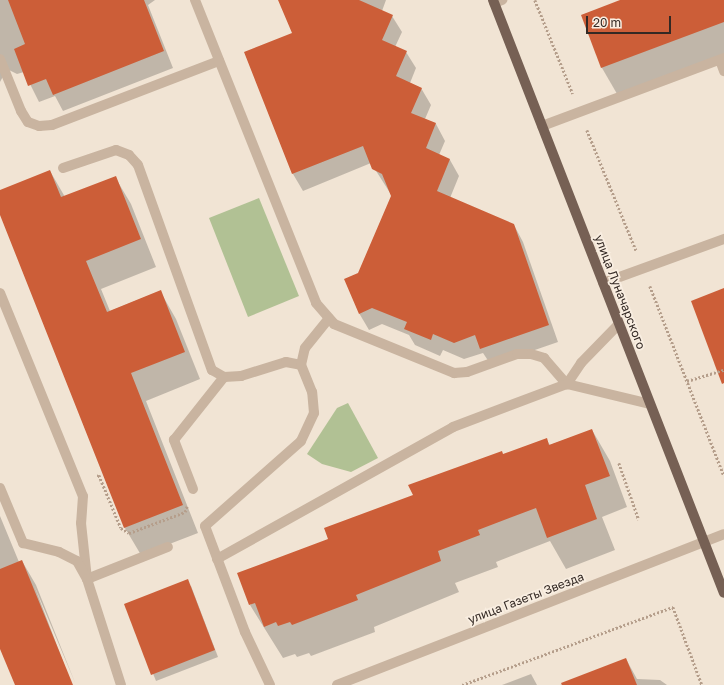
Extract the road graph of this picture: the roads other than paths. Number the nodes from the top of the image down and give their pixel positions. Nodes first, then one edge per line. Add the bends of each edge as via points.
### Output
1 (195, 0) edge
2 (496, 1) edge
3 (0, 59) edge
4 (722, 59) edge
5 (219, 61) junction
6 (724, 71) edge
7 (542, 126) junction
8 (63, 168) dead end
9 (724, 239) edge
10 (603, 283) junction
11 (0, 293) edge
12 (329, 318) junction
13 (619, 324) junction
14 (301, 365) junction
15 (224, 377) junction
16 (567, 384) junction
17 (650, 404) junction
18 (0, 488) edge
19 (193, 489) dead end
20 (724, 534) edge
21 (704, 542) junction
22 (168, 547) dead end
23 (217, 559) junction
24 (87, 579) junction
25 (724, 593) edge
26 (121, 685) edge
27 (270, 685) edge
28 (337, 685) edge

1 - 5 street
2 - 7 main road, улица Луначарского
3 - 5 street via 21,111 28,122 39,126 52,126
4 - 6 street
4 - 7 street
5 - 12 street via 316,303
7 - 10 main road, улица Луначарского
8 - 15 street via 116,150 129,155 138,165 212,370
9 - 10 street
10 - 13 main road, улица Луначарского
11 - 24 street via 83,496 81,523
12 - 14 street via 304,348
12 - 16 street via 334,324 454,373 467,372 517,354 532,354 544,358
13 - 16 street via 581,363
13 - 17 main road, улица Луначарского
14 - 15 street via 286,362 241,376
14 - 23 street via 312,392 314,414 301,441 205,526
15 - 19 street via 174,440
16 - 17 street
16 - 23 street via 453,427
17 - 21 main road, улица Луначарского
18 - 24 street via 23,543 59,552 77,561
20 - 21 street, улица Газеты Звезда
21 - 25 main road, улица Луначарского
21 - 28 street, улица Газеты Звезда
22 - 24 street
23 - 27 street
24 - 26 street

